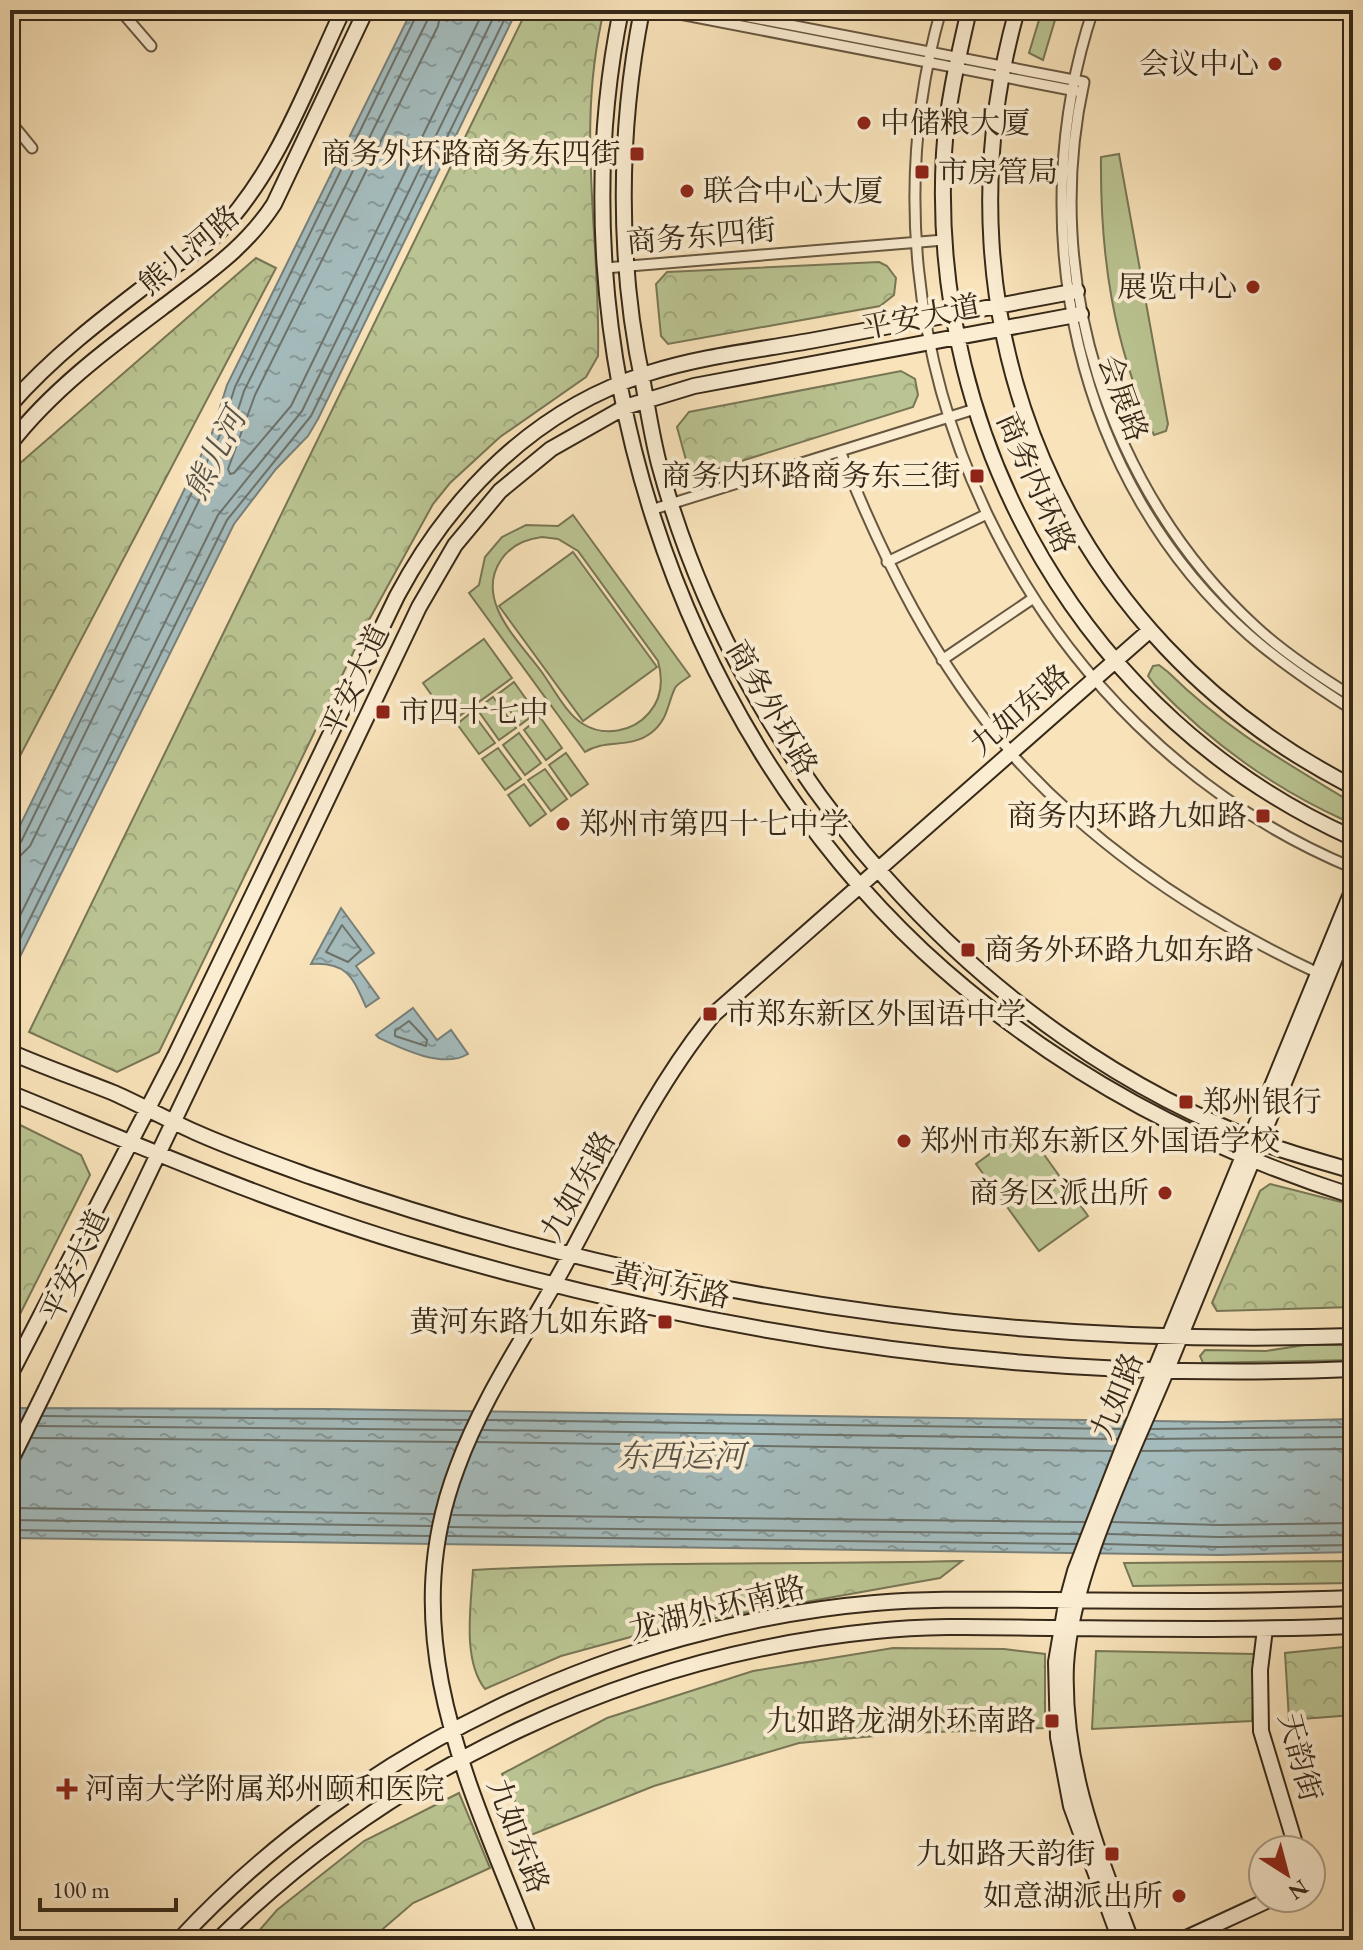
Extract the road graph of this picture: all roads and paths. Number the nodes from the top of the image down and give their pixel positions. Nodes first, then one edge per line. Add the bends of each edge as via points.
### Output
1 (120, 10) edge
2 (343, 10) edge
3 (366, 10) edge
4 (621, 10) edge
5 (642, 10) edge
6 (659, 10) edge
7 (713, 10) edge
8 (941, 10) edge
9 (969, 10) edge
10 (1017, 10) edge
11 (1093, 10) edge
12 (151, 46) dead end
13 (929, 58) junction
14 (956, 63) junction
15 (1002, 72) junction
16 (1078, 86) junction
17 (10, 121) edge
18 (32, 148) dead end
19 (944, 240) junction
20 (916, 242) junction
21 (626, 266) junction
22 (605, 268) junction
23 (1072, 292) junction
24 (997, 306) junction
25 (951, 314) junction
26 (1076, 315) junction
27 (924, 319) junction
28 (1001, 329) junction
29 (956, 337) junction
30 (928, 342) junction
31 (641, 376) junction
32 (621, 383) junction
33 (646, 399) junction
34 (10, 405) edge
35 (625, 407) junction
36 (975, 409) junction
37 (948, 418) junction
38 (10, 444) edge
39 (840, 451) junction
40 (672, 504) junction
41 (651, 510) junction
42 (985, 515) junction
43 (887, 562) junction
44 (1032, 599) junction
45 (1152, 634) junction
46 (942, 660) junction
47 (1117, 665) junction
48 (1096, 683) junction
49 (1353, 697) edge
50 (1353, 710) edge
51 (1014, 755) junction
52 (1353, 787) edge
53 (1353, 838) edge
54 (1353, 868) edge
55 (880, 872) junction
56 (863, 886) junction
57 (1353, 889) edge
58 (1353, 914) edge
59 (1318, 973) junction
60 (10, 1052) edge
61 (10, 1093) edge
62 (148, 1110) junction
63 (173, 1122) junction
64 (1256, 1139) junction
65 (132, 1143) junction
66 (158, 1153) junction
67 (1248, 1160) junction
68 (1353, 1171) edge
69 (1353, 1196) edge
70 (574, 1257) junction
71 (557, 1287) junction
72 (1175, 1336) junction
73 (1353, 1336) edge
74 (1353, 1369) edge
75 (1161, 1370) junction
76 (10, 1375) edge
77 (10, 1462) edge
78 (1353, 1598) edge
79 (1072, 1600) junction
80 (1353, 1626) edge
81 (1067, 1628) junction
82 (1265, 1629) junction
83 (456, 1730) junction
84 (466, 1757) junction
85 (1292, 1834) edge
86 (1247, 1910) edge
87 (179, 1940) edge
88 (218, 1940) edge
89 (530, 1940) edge
90 (539, 1940) edge
91 (1120, 1940) edge
92 (1131, 1940) edge
93 (1182, 1940) edge

1 - 12 street
2 - 34 main road, 熊儿河路 via 270,165 234,215 211,241 109,313 34,377
3 - 38 main road, 熊儿河路 via 258,228 233,254 79,375
4 - 22 main road, 商务外环路 via 607,110
5 - 21 main road, 商务外环路 via 628,112
6 - 13 street
7 - 13 street
8 - 13 street
9 - 14 main road, 商务内环路
10 - 15 main road, 商务内环路
11 - 16 street, 会展路
13 - 14 street
13 - 20 street via 917,150
14 - 15 street
14 - 19 main road, 商务内环路 via 944,152
15 - 16 street
15 - 24 main road, 商务内环路 via 989,179
16 - 23 street, 会展路 via 1070,170
17 - 18 street
19 - 20 street, 商务东四街
19 - 25 main road, 商务内环路
20 - 21 street, 商务东四街
20 - 27 street
21 - 22 street, 商务东四街
21 - 31 main road, 商务外环路
22 - 32 main road, 商务外环路
23 - 24 main road, 平安大道
23 - 26 street, 会展路
24 - 25 main road, 平安大道
24 - 28 main road, 商务内环路
25 - 27 main road, 平安大道
25 - 29 main road, 商务内环路
26 - 28 main road, 平安大道
26 - 49 street, 会展路 via 1121,439 1172,528 1255,626
26 - 50 street, 会展路 via 1093,396 1111,443 1164,534 1248,634
27 - 30 street
27 - 31 main road, 平安大道
28 - 29 main road, 平安大道
28 - 45 main road, 商务内环路 via 1026,419 1056,491 1090,552
29 - 30 main road, 平安大道
29 - 36 main road, 商务内环路
30 - 33 main road, 平安大道
30 - 37 street
31 - 32 main road, 平安大道
31 - 33 main road, 商务外环路
32 - 35 main road, 商务外环路
32 - 62 main road, 平安大道 via 569,408 509,451 436,531 397,596
33 - 35 main road, 平安大道
33 - 40 main road, 商务外环路
35 - 41 main road, 商务外环路
35 - 63 main road, 平安大道 via 581,429 524,469 478,515 448,556
36 - 37 street
36 - 47 main road, 商务内环路 via 994,466 1042,564
37 - 39 street
37 - 42 street
39 - 40 street
39 - 43 street
40 - 41 street
40 - 55 main road, 商务外环路 via 711,609 758,702 823,802
41 - 56 main road, 商务外环路 via 691,618 739,713 806,814
42 - 43 street
42 - 44 street
43 - 46 street
44 - 46 street
44 - 48 street
45 - 47 main road, 九如东路
45 - 52 main road, 商务内环路 via 1246,723
46 - 51 street
47 - 48 main road, 九如东路
47 - 53 main road, 商务内环路 via 1218,759 1278,799
48 - 51 main road, 九如东路
48 - 54 street via 1167,753 1219,794
51 - 55 main road, 九如东路
51 - 59 street via 1064,808 1149,877 1215,921
55 - 56 main road, 九如东路
55 - 64 main road, 商务外环路 via 957,950 1044,1020 1136,1080
56 - 67 main road, 商务外环路 via 942,967 1031,1039 1125,1100
56 - 70 main road, 九如东路 via 702,1041
57 - 59 main road, 九如路
58 - 64 main road, 九如路
59 - 64 main road, 九如路
60 - 62 main road, 黄河东路
61 - 65 main road, 黄河东路
62 - 63 main road, 黄河东路
62 - 65 main road, 平安大道
63 - 66 main road, 平安大道
63 - 70 main road, 黄河东路 via 352,1191
64 - 67 main road, 九如路
64 - 68 main road, 商务外环路
65 - 66 main road, 黄河东路
65 - 76 main road, 平安大道
66 - 71 main road, 黄河东路 via 384,1237
66 - 77 main road, 平安大道, bridge
67 - 69 main road, 商务外环路
67 - 72 main road, 九如路
70 - 71 main road, 九如东路
70 - 72 main road, 黄河东路 via 722,1289 910,1320
71 - 75 main road, 黄河东路 via 731,1324 906,1353
71 - 83 main road, 九如东路 via 497,1394 448,1524 439,1566 443,1653
72 - 73 main road, 黄河东路
72 - 75 main road, 九如路
74 - 75 main road, 黄河东路
75 - 79 main road, 九如路
78 - 79 main road, 龙湖外环南路
79 - 81 main road, 九如路
79 - 83 main road, 龙湖外环南路 via 914,1600 766,1619 629,1655
80 - 82 main road, 龙湖外环南路
81 - 82 main road, 龙湖外环南路
81 - 84 main road, 龙湖外环南路 via 876,1631 759,1649 608,1693
81 - 91 main road, 九如路 via 1056,1662 1065,1778
81 - 92 main road, 九如路 via 1066,1706 1075,1776
82 - 85 main road, 天韵街 via 1261,1731
83 - 84 main road, 九如东路
83 - 87 main road, 龙湖外环南路 via 366,1783 284,1843
84 - 88 main road, 龙湖外环南路 via 334,1841
84 - 89 main road, 九如东路
84 - 90 main road, 九如东路
86 - 93 main road

